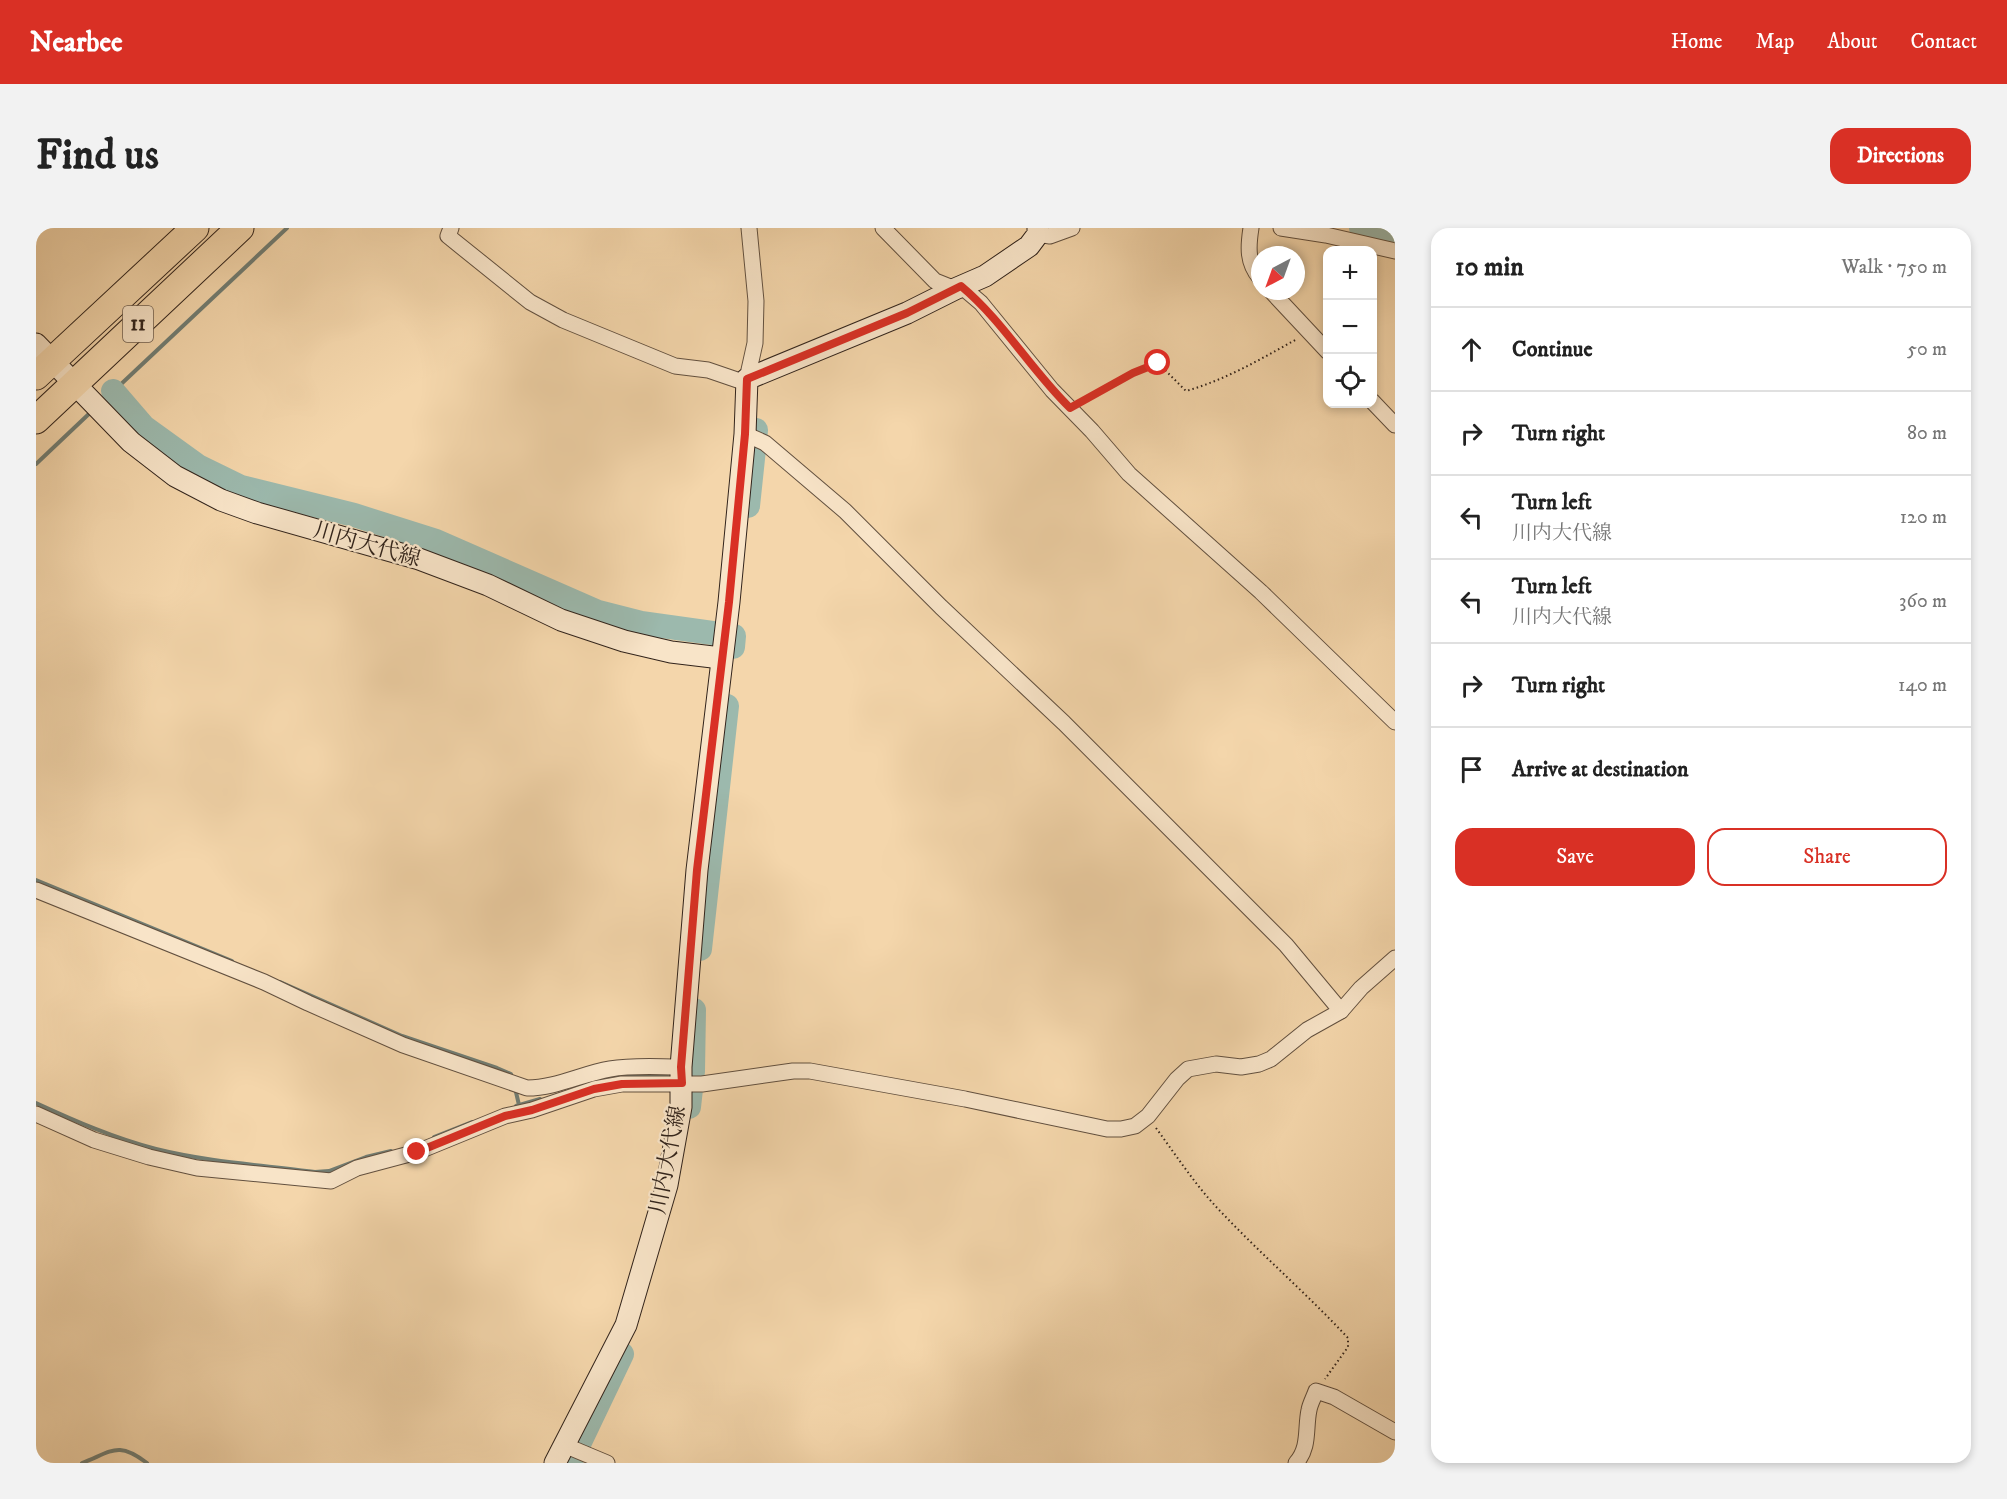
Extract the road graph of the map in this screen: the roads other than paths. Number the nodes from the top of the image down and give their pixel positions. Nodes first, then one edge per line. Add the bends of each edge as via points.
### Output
1 (195, 228) edge
2 (240, 228) edge
3 (451, 228) edge
4 (749, 228) edge
5 (883, 228) edge
6 (1072, 228) edge
7 (1251, 228) edge
8 (1281, 228) edge
9 (1038, 231) edge
10 (1395, 251) edge
11 (1251, 260) edge
12 (958, 287) junction
13 (1279, 300) edge
14 (1323, 347) edge
15 (41, 361) edge
16 (747, 381) junction
17 (80, 390) junction
18 (1377, 406) edge
19 (36, 420) edge
20 (1395, 425) edge
21 (747, 434) junction
22 (721, 658) junction
23 (1395, 722) edge
24 (36, 890) edge
25 (1395, 958) edge
26 (1334, 1002) junction
27 (686, 1078) junction
28 (36, 1114) edge
29 (1395, 1432) edge
30 (560, 1454) edge
31 (607, 1463) edge
32 (1296, 1463) edge

1 - 15 highway, 11
2 - 17 highway, 11
3 - 16 street via 448,236 487,269 530,302 563,320 675,366
4 - 16 street via 756,301 755,343
5 - 12 street via 935,281
6 - 9 street via 1050,236
7 - 11 street
8 - 10 street
9 - 12 main road via 1029,246 985,276
12 - 16 main road
12 - 23 street via 981,303 1052,390 1129,474 1261,592
13 - 14 street
15 - 17 main road, 川内大代線
16 - 21 main road, 川内大代線
17 - 19 highway, 11
17 - 22 main road, 川内大代線 via 131,442 175,476 221,500 419,559 488,585 561,620 624,641
18 - 20 street
21 - 22 main road, 川内大代線
21 - 26 street via 765,442 845,511 1286,945
22 - 27 main road, 川内大代線 via 697,870
24 - 27 street via 264,982 403,1045 527,1088 543,1088 608,1069 633,1066
25 - 26 street via 1361,988
26 - 27 street via 1271,1059 1259,1065 1216,1064 1188,1070 1148,1116 1135,1126 1121,1129 810,1071
27 - 28 street via 594,1089 505,1116 401,1157 357,1168 331,1181 197,1168 94,1140
27 - 30 main road, 川内大代線 via 667,1185 626,1325
29 - 32 street via 1316,1391 1309,1410 1308,1435
30 - 31 street

